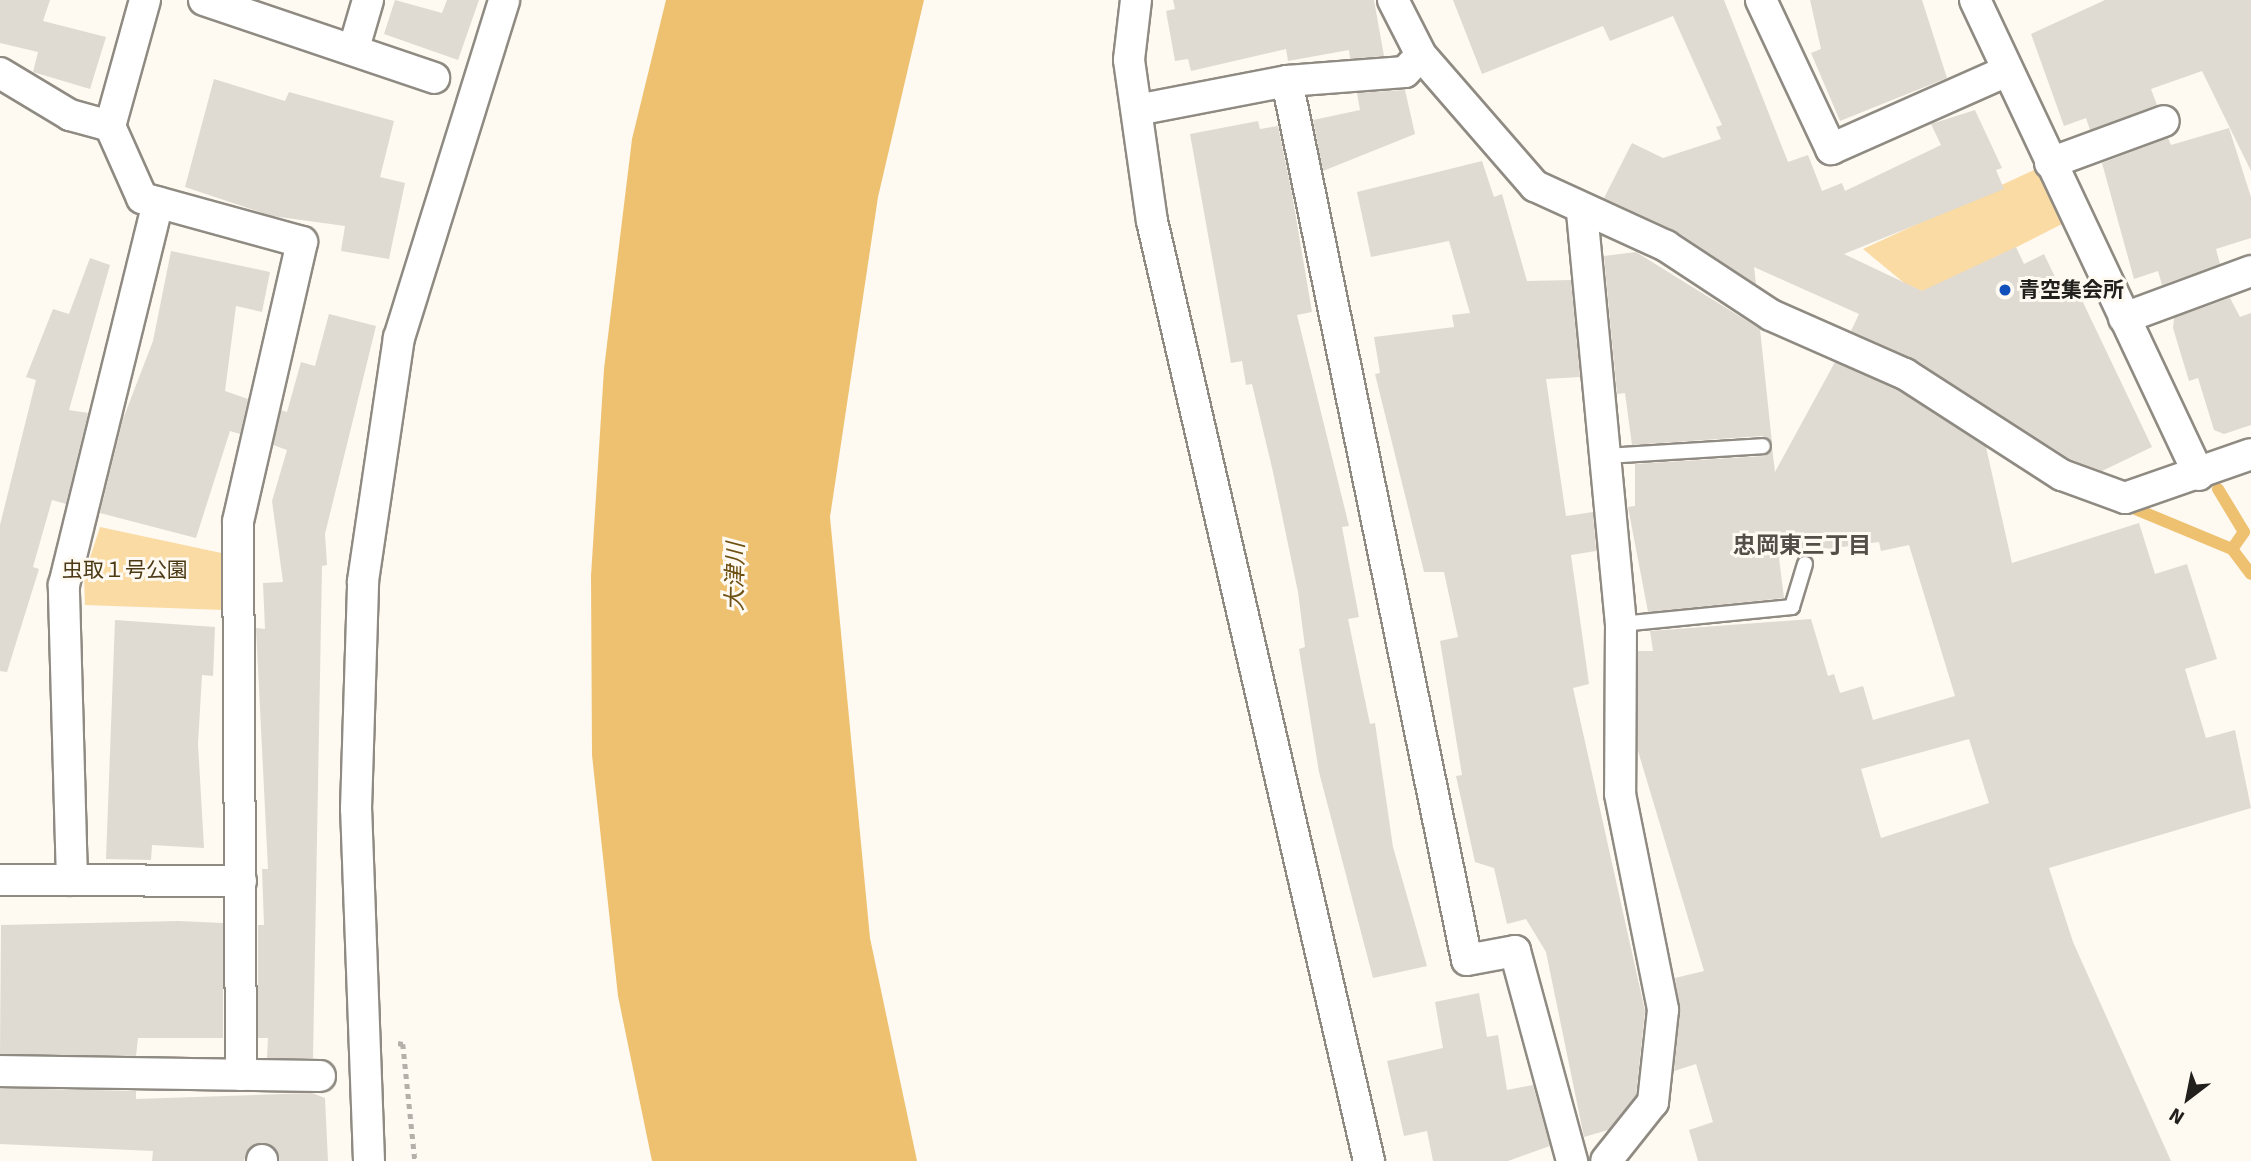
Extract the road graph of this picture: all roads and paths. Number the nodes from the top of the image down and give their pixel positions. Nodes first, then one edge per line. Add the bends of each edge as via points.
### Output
1 (145, 0) edge
2 (204, 0) edge
3 (368, 0) edge
4 (504, 0) edge
5 (1136, 0) edge
6 (1393, 0) edge
7 (1761, 0) edge
8 (1982, 2) edge
9 (354, 48) junction
10 (1421, 55) junction
11 (2007, 71) junction
12 (0, 73) edge
13 (434, 78) dead end
14 (1287, 81) junction
15 (1137, 110) junction
16 (2164, 121) dead end
17 (110, 126) junction
18 (2050, 163) junction
19 (158, 202) junction
20 (1582, 212) junction
21 (2251, 271) edge
22 (2124, 318) junction
23 (1763, 446) dead end
24 (2251, 454) edge
25 (1605, 456) junction
26 (2199, 475) junction
27 (1805, 564) dead end
28 (1621, 624) junction
29 (0, 880) edge
30 (72, 880) junction
31 (241, 881) junction
32 (0, 1071) edge
33 (241, 1075) junction
34 (320, 1076) dead end
35 (369, 1161) edge
36 (1369, 1161) edge
37 (1572, 1161) edge
38 (1606, 1161) edge

1 - 17 street
2 - 9 street
3 - 9 street
4 - 35 street via 399,338 363,581 356,809
5 - 15 street via 1129,60
6 - 10 street
7 - 11 street via 1831,149
8 - 11 street
9 - 13 street
10 - 14 street via 1405,72
10 - 20 street via 1535,186
11 - 18 street
12 - 17 street via 70,115
14 - 15 street
14 - 37 street via 1467,960 1515,951
15 - 36 street via 1155,235
16 - 18 street
17 - 19 street via 142,198
18 - 22 street
19 - 30 street via 64,585
19 - 31 street via 302,242 238,520
20 - 25 street
20 - 26 street via 1666,246 1771,315 1905,374 2063,475 2125,498
21 - 22 street
22 - 26 street
23 - 25 lane
24 - 26 street
25 - 28 street
27 - 28 lane via 1792,607
28 - 38 street via 1620,794 1663,1010 1653,1102
29 - 30 street
30 - 31 street
31 - 33 street
32 - 33 street
33 - 34 street

